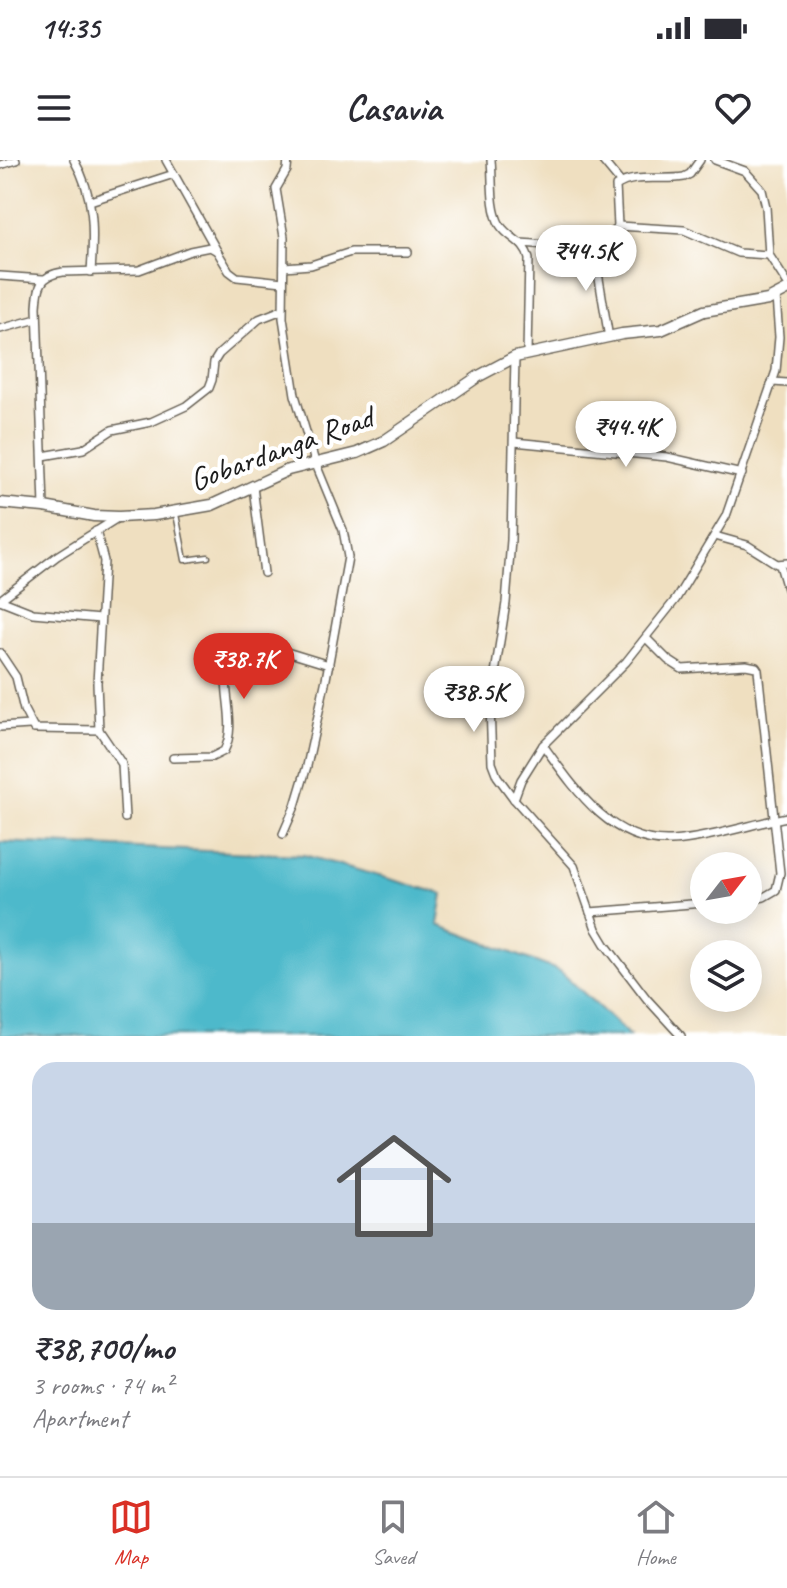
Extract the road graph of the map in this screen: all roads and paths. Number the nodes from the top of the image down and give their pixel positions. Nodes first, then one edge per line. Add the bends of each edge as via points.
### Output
1 (16, 160) edge
2 (74, 160) edge
3 (166, 160) edge
4 (288, 160) edge
5 (491, 160) edge
6 (602, 160) edge
7 (700, 160) edge
8 (715, 160) edge
9 (0, 165) edge
10 (174, 174) junction
11 (621, 183) junction
12 (90, 201) junction
13 (618, 226) junction
14 (521, 243) junction
15 (593, 243) junction
16 (217, 251) junction
17 (408, 252) dead end
18 (769, 255) junction
19 (284, 267) junction
20 (91, 272) junction
21 (0, 276) edge
22 (43, 279) junction
23 (283, 282) junction
24 (787, 283) edge
25 (787, 290) edge
26 (776, 297) junction
27 (282, 310) junction
28 (37, 319) junction
29 (0, 329) edge
30 (609, 338) junction
31 (527, 353) junction
32 (515, 357) junction
33 (773, 382) junction
34 (787, 383) edge
35 (514, 442) junction
36 (43, 456) junction
37 (315, 462) junction
38 (742, 474) junction
39 (253, 487) junction
40 (0, 503) edge
41 (44, 507) junction
42 (175, 512) junction
43 (119, 517) junction
44 (96, 531) junction
45 (715, 536) junction
46 (208, 557) dead end
47 (784, 564) edge
48 (264, 573) dead end
49 (787, 589) edge
50 (0, 600) edge
51 (100, 619) junction
52 (646, 638) junction
53 (0, 653) edge
54 (329, 665) junction
55 (30, 725) junction
56 (0, 727) edge
57 (99, 730) junction
58 (543, 745) junction
59 (173, 758) dead end
60 (514, 799) junction
61 (787, 817) edge
62 (125, 818) dead end
63 (774, 820) junction
64 (283, 834) dead end
65 (762, 897) edge
66 (690, 904) edge
67 (590, 912) junction
68 (681, 1036) edge

1 - 9 street
2 - 12 street
3 - 10 street
4 - 19 street via 276,189
5 - 14 street via 497,220
6 - 11 street
7 - 11 street via 684,177
8 - 18 street via 751,175 762,190
10 - 12 street
10 - 16 street
11 - 13 street via 615,193
12 - 20 street
13 - 15 street
13 - 18 street via 684,230 738,253
14 - 15 street
14 - 31 street via 529,259
15 - 30 street
16 - 20 street via 203,247 139,270
16 - 23 street via 237,277
17 - 19 street via 351,252
18 - 24 street
19 - 23 street
20 - 22 street via 51,273
21 - 22 street
22 - 28 street
23 - 27 street
25 - 26 main road, Gobardanga Road
26 - 30 main road, Gobardanga Road via 718,307 661,330
26 - 33 street via 779,352
27 - 36 street via 259,319 219,354 209,388 186,406 151,422 112,430 83,449
27 - 37 street via 295,395
28 - 29 street
28 - 36 street
30 - 31 main road, Gobardanga Road
31 - 32 main road, Gobardanga Road
32 - 35 street
32 - 37 main road, Gobardanga Road via 384,441
33 - 34 street
33 - 38 street
35 - 38 street via 667,457
35 - 60 street via 510,562 490,705 492,763
36 - 41 street
37 - 39 main road, Gobardanga Road
37 - 54 street via 343,530 348,557
38 - 45 street
39 - 42 main road, Gobardanga Road via 212,505
39 - 48 street
40 - 41 main road, Gobardanga Road
41 - 43 main road, Gobardanga Road
42 - 43 main road, Gobardanga Road
42 - 46 lane via 185,560
43 - 44 street
44 - 50 street
44 - 51 street via 104,561
45 - 47 street
45 - 52 street
47 - 49 street
50 - 51 street via 33,613
51 - 57 street
52 - 58 street
52 - 63 street via 682,669 756,667
53 - 55 street via 16,677
54 - 59 street via 251,641 236,645 227,670 229,743 212,757
54 - 64 street via 301,789
55 - 56 street
55 - 57 street via 39,730
57 - 62 street via 124,771
58 - 60 street
58 - 63 street via 603,817 639,837 673,841
60 - 67 street via 574,866
61 - 63 street
63 - 65 street via 780,873 776,890
66 - 67 street
67 - 68 street via 609,950

